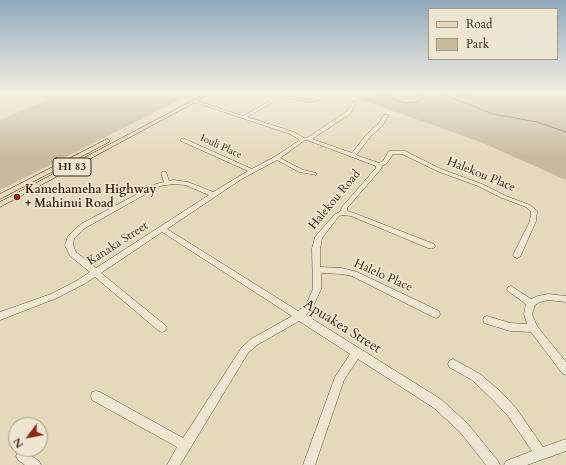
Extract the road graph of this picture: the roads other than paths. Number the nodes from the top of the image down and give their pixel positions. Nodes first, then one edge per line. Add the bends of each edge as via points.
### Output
1 (160, 114) edge
2 (172, 114) edge
3 (234, 114) edge
4 (250, 114) edge
5 (347, 114) edge
6 (386, 116) dead end
7 (244, 117) junction
8 (135, 127) junction
9 (144, 129) junction
10 (305, 139) junction
11 (184, 140) dead end
12 (353, 155) junction
13 (277, 158) junction
14 (379, 165) junction
15 (252, 171) junction
16 (164, 173) dead end
17 (314, 174) dead end
18 (167, 183) junction
19 (214, 195) junction
20 (0, 197) edge
21 (0, 205) edge
22 (344, 213) junction
23 (162, 229) junction
24 (431, 246) dead end
25 (517, 255) dead end
26 (317, 270) junction
27 (95, 272) junction
28 (511, 289) dead end
29 (566, 299) edge
30 (531, 303) junction
31 (436, 314) dead end
32 (0, 316) edge
33 (300, 316) junction
34 (487, 320) dead end
35 (162, 328) dead end
36 (533, 328) junction
37 (357, 352) junction
38 (453, 364) dead end
39 (566, 370) edge
40 (96, 396) dead end
41 (185, 445) junction
42 (566, 445) edge
43 (541, 454) junction
44 (23, 457) edge
45 (35, 465) edge
46 (173, 465) edge
47 (309, 465) edge
48 (494, 465) edge
49 (510, 465) edge

1 - 8 main road, HI 83
2 - 9 main road, HI 83
3 - 7 street, Halekou Road
4 - 7 street
5 - 10 street, Kanaka Street
6 - 12 street
7 - 10 street, Halekou Road
8 - 9 main road
8 - 20 main road, HI 83
9 - 21 main road, HI 83
10 - 12 street, Halekou Road
10 - 13 street, Kanaka Street
11 - 15 street, Iouli Place
12 - 14 street, Halekou Road
13 - 15 street, Kanaka Street
13 - 17 street via 301,171
14 - 22 street, Halekou Road via 344,208
14 - 25 street, Halekou Place via 391,152 403,152 439,170 528,206 534,211 533,221
15 - 19 street, Kanaka Street
16 - 18 street
18 - 19 street via 189,184
18 - 27 street via 154,187 83,226 73,235 69,245 71,251
19 - 23 street, Kanaka Street
22 - 24 street
22 - 26 street, Halekou Road via 336,216 317,240
23 - 27 street, Kanaka Street
23 - 33 street, Apuakea Street
26 - 31 street, Halelo Place via 354,274
26 - 33 street, Halekou Road via 315,295 309,307
27 - 32 street, Kanaka Street via 54,296
27 - 35 street
28 - 30 street
29 - 30 street via 543,297
30 - 36 street via 528,314
33 - 37 street, Apuakea Street
33 - 41 street, Halekou Road via 254,342 245,350
34 - 36 street via 510,327
36 - 39 street
37 - 47 street via 340,377
37 - 48 street, Apuakea Street via 442,408 464,428
38 - 43 street via 498,396
40 - 41 street
41 - 46 street, Halekou Road
42 - 43 street
43 - 49 street
44 - 45 street

